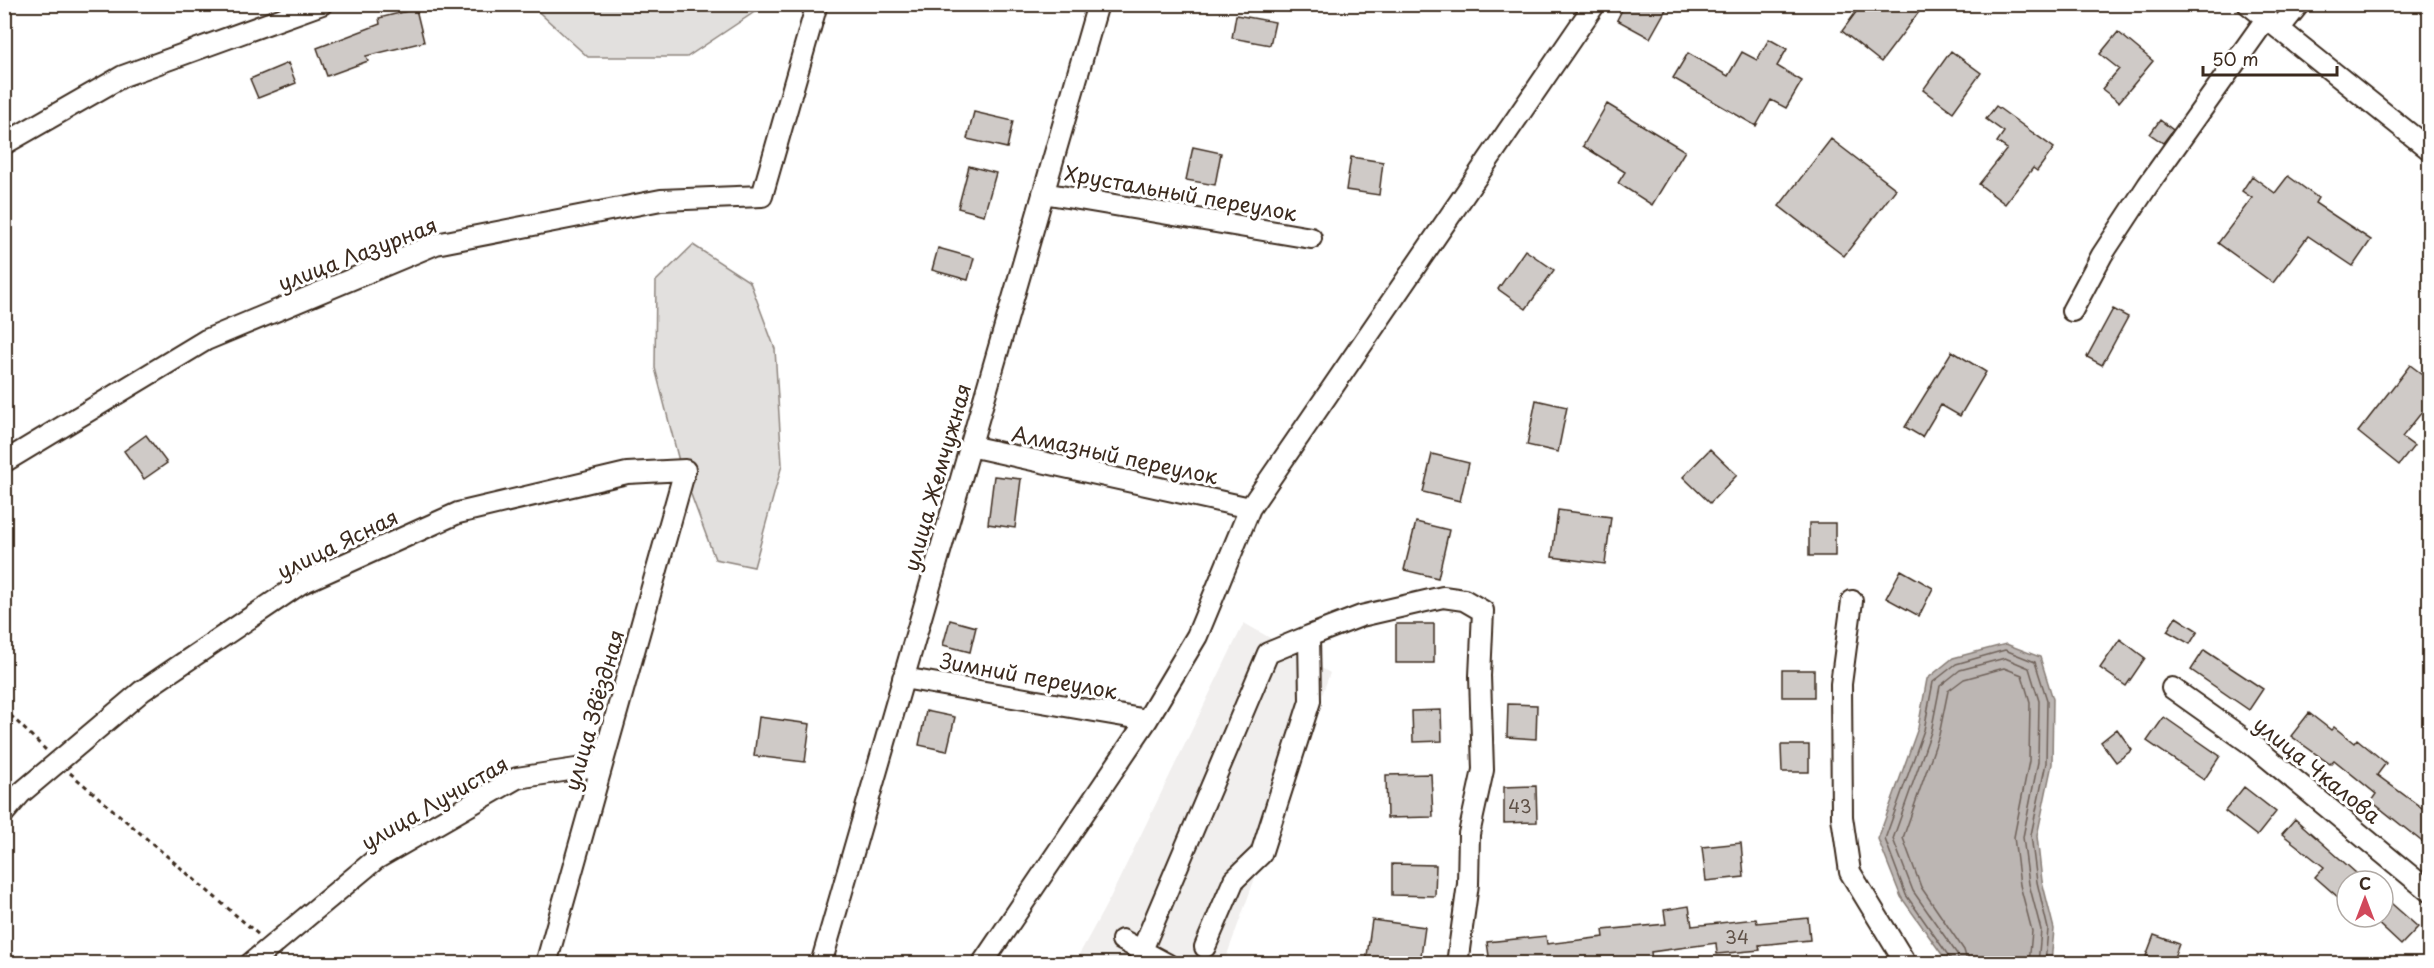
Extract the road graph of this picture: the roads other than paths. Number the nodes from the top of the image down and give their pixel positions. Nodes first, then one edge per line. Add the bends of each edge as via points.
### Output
1 (322, 4) edge
2 (817, 4) edge
3 (1098, 4) edge
4 (1595, 4) edge
5 (2248, 4) edge
6 (2299, 4) edge
7 (2273, 24) junction
8 (4, 144) edge
9 (2430, 150) edge
10 (1043, 193) junction
11 (1311, 238) dead end
12 (2072, 311) dead end
13 (970, 446) junction
14 (4, 462) edge
15 (685, 470) joint
16 (1250, 508) junction
17 (1852, 601) dead end
18 (1309, 636) junction
19 (903, 678) junction
20 (2172, 688) dead end
21 (1147, 720) junction
22 (602, 765) junction
23 (4, 813) edge
24 (2430, 892) edge
25 (1122, 940) dead end
26 (1205, 947) dead end
27 (1142, 950) junction
28 (250, 963) edge
29 (546, 963) edge
30 (821, 963) edge
31 (982, 963) edge
32 (1167, 963) edge
33 (1457, 963) edge
34 (1906, 963) edge

1 - 8 street via 123,76
2 - 14 street, улица Лазурная via 762,195 661,200 436,244 206,340
3 - 10 street, улица Жемчужная
4 - 16 street
5 - 7 street
6 - 7 street
7 - 9 street
7 - 12 street via 2141,195
10 - 11 street, Хрустальный переулок
10 - 13 street, улица Жемчужная
13 - 16 street, Алмазный переулок
13 - 19 street, улица Жемчужная
15 - 22 street, улица Звёздная
15 - 23 street, улица Ясная via 627,473 458,513 300,584 142,691 21,793
16 - 21 street via 1197,636
17 - 34 street via 1841,684 1842,817 1850,872
18 - 26 street via 1310,701 1261,854 1234,880
18 - 27 street via 1268,652
18 - 33 street via 1361,616 1443,597 1464,600 1483,611 1483,770 1469,834 1468,884
19 - 21 street, Зимний переулок
19 - 30 street, улица Жемчужная
20 - 24 street, улица Чкалова via 2251,744
21 - 31 street
22 - 28 street, улица Лучистая via 517,778 376,859
22 - 29 street, улица Звёздная
25 - 27 street
27 - 32 street

